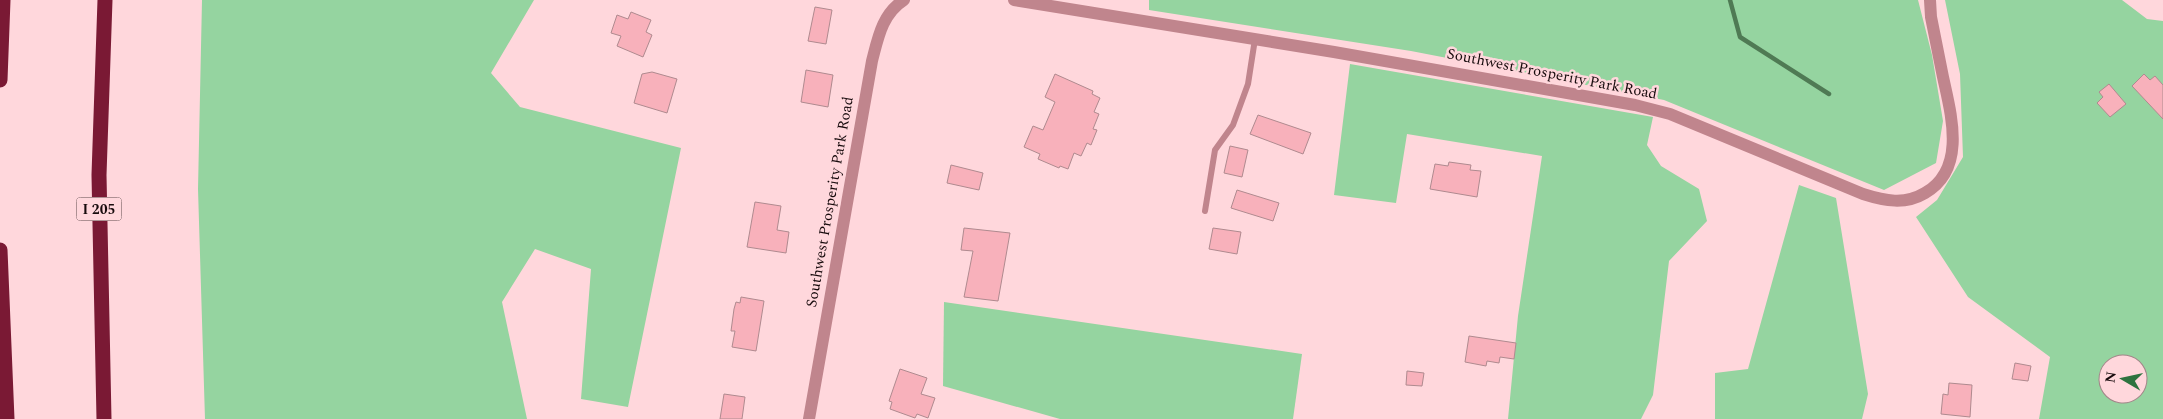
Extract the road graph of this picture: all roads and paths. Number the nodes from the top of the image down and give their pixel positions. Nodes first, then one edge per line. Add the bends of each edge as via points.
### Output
1 (3, 0) edge
2 (104, 0) edge
3 (904, 0) edge
4 (1014, 0) edge
5 (1930, 0) edge
6 (1255, 39) junction
7 (0, 80) edge
8 (1205, 211) dead end
9 (0, 250) edge
10 (7, 419) edge
11 (104, 419) edge
12 (809, 419) edge

1 - 7 highway
2 - 11 highway, I 205 via 99,175
3 - 12 street, Southwest Prosperity Park Road via 887,16 878,35
4 - 6 street, Southwest Prosperity Park Road
5 - 6 street, Southwest Prosperity Park Road via 1953,130 1951,156 1944,174 1931,189 1900,201 1881,200 1863,194 1670,114 1635,105
6 - 8 lane via 1248,84 1233,125 1215,150
9 - 10 highway

